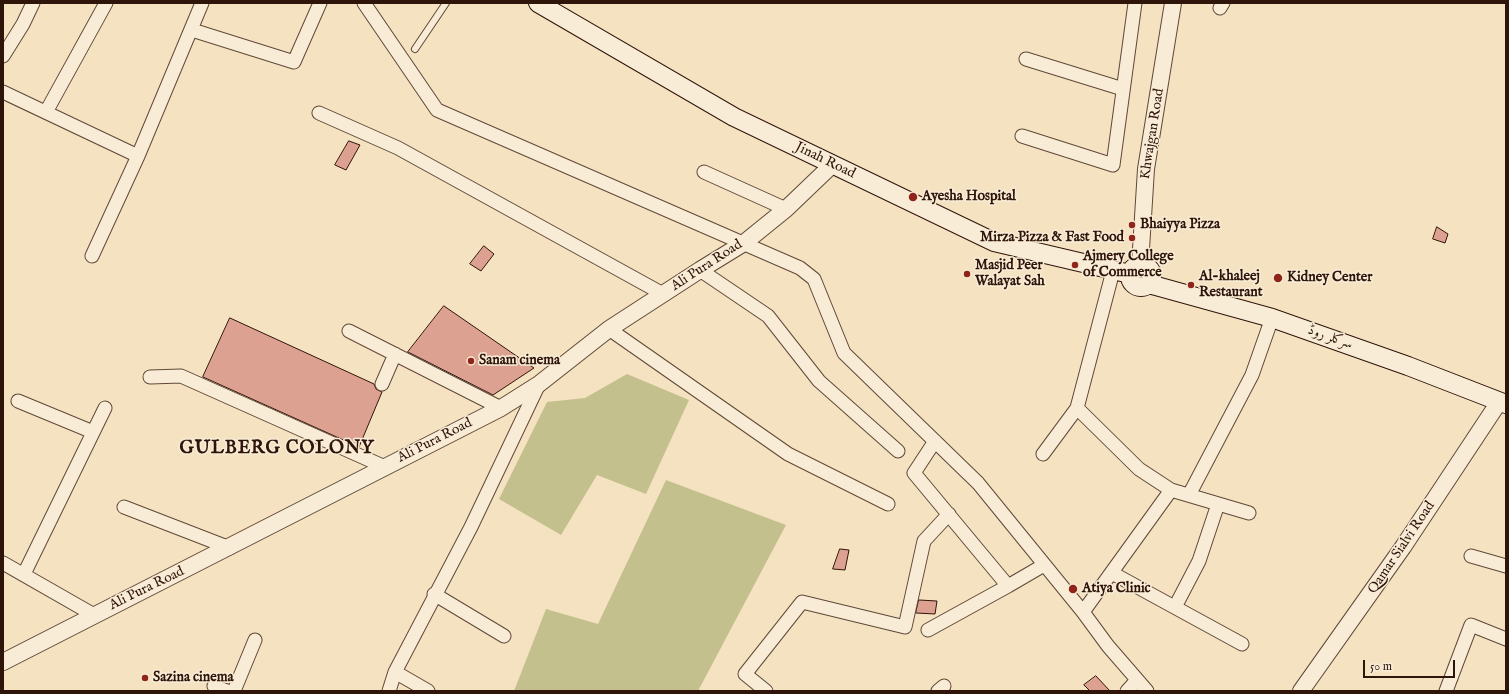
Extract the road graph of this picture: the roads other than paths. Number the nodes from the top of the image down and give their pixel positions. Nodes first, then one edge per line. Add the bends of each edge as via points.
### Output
1 (33, 3) edge
2 (106, 3) edge
3 (202, 3) edge
4 (320, 3) edge
5 (364, 3) edge
6 (446, 3) edge
7 (538, 3) edge
8 (1135, 3) edge
9 (1172, 3) edge
10 (192, 30) junction
11 (415, 49) dead end
12 (3, 56) edge
13 (1026, 59) dead end
14 (1124, 89) junction
15 (3, 92) edge
16 (46, 112) junction
17 (319, 113) dead end
18 (1022, 136) dead end
19 (138, 156) junction
20 (832, 165) junction
21 (704, 172) dead end
22 (786, 209) junction
23 (744, 243) junction
24 (92, 256) dead end
25 (700, 270) junction
26 (1128, 270) junction
27 (663, 294) junction
28 (1272, 318) junction
29 (609, 329) junction
30 (349, 331) dead end
31 (395, 354) junction
32 (150, 377) dead end
33 (382, 384) dead end
34 (538, 384) junction
35 (18, 401) dead end
36 (1502, 403) edge
37 (105, 408) dead end
38 (501, 408) junction
39 (1077, 408) junction
40 (93, 432) junction
41 (935, 441) junction
42 (898, 451) dead end
43 (1043, 454) dead end
44 (385, 467) junction
45 (1171, 490) junction
46 (1189, 495) junction
47 (888, 504) dead end
48 (1218, 504) junction
49 (124, 507) dead end
50 (1249, 513) dead end
51 (949, 514) junction
52 (230, 548) junction
53 (1472, 556) dead end
54 (3, 563) edge
55 (1044, 565) junction
56 (1506, 566) edge
57 (1112, 573) junction
58 (24, 574) junction
59 (1008, 586) junction
60 (434, 594) junction
61 (1175, 607) junction
62 (1083, 612) junction
63 (94, 615) junction
64 (928, 630) dead end
65 (504, 636) dead end
66 (1506, 639) edge
67 (254, 640) dead end
68 (1242, 644) dead end
69 (3, 662) edge
70 (395, 672) junction
71 (1138, 680) junction
72 (214, 686) dead end
73 (226, 691) edge
74 (234, 691) edge
75 (389, 691) edge
76 (428, 691) edge
77 (766, 691) edge
78 (1127, 691) edge
79 (1147, 691) edge
80 (1301, 691) edge
81 (1446, 691) edge

1 - 12 street
2 - 16 street
3 - 10 street
4 - 10 street via 294,62
5 - 23 street via 437,110
6 - 11 lane
7 - 20 main road, Jinah Road via 734,117
8 - 14 street
9 - 26 street, Khwajgan Road
10 - 19 street
13 - 14 street
14 - 18 street via 1114,165
15 - 16 street
16 - 19 street
17 - 27 street via 398,148
19 - 24 street
20 - 22 street, Ali Pura Road
20 - 26 main road, Jinah Road via 994,242
21 - 22 street
22 - 23 street, Ali Pura Road
23 - 25 street, Ali Pura Road
23 - 41 street via 800,268 814,279 844,353
25 - 27 street, Ali Pura Road
25 - 42 street via 768,316 819,381
26 - 28 main road, سرکلر روڈ via 1148,267 1152,275 1150,284
26 - 39 street
27 - 29 street, Ali Pura Road
28 - 36 main road, سرکلر روڈ via 1408,366
28 - 46 street via 1252,375
29 - 34 street, Ali Pura Road
29 - 47 street via 788,454
30 - 31 street
31 - 33 street
31 - 38 street
32 - 44 street via 180,376
34 - 38 street, Ali Pura Road
34 - 60 street via 471,527
35 - 40 street
36 - 80 street, Qamar Sialvi Road
37 - 40 street
38 - 44 street, Ali Pura Road
39 - 43 street
39 - 45 street via 1140,469
40 - 58 street
41 - 51 street via 914,473
41 - 55 street via 978,483
44 - 52 street, Ali Pura Road
45 - 46 street
45 - 57 street
46 - 48 street
48 - 50 street
48 - 61 street via 1199,561
49 - 52 street
51 - 59 street
51 - 77 street via 924,541 905,627 802,602 745,674
52 - 63 street, Ali Pura Road
53 - 56 street
54 - 58 street
55 - 59 street
55 - 62 street
57 - 61 street
57 - 62 street
58 - 63 street
59 - 64 street
60 - 65 street
60 - 70 street
61 - 68 street
62 - 71 street
63 - 69 street, Ali Pura Road
66 - 81 street via 1471,625
67 - 74 street
70 - 75 street
70 - 76 street
71 - 78 street
71 - 79 street
72 - 73 street

